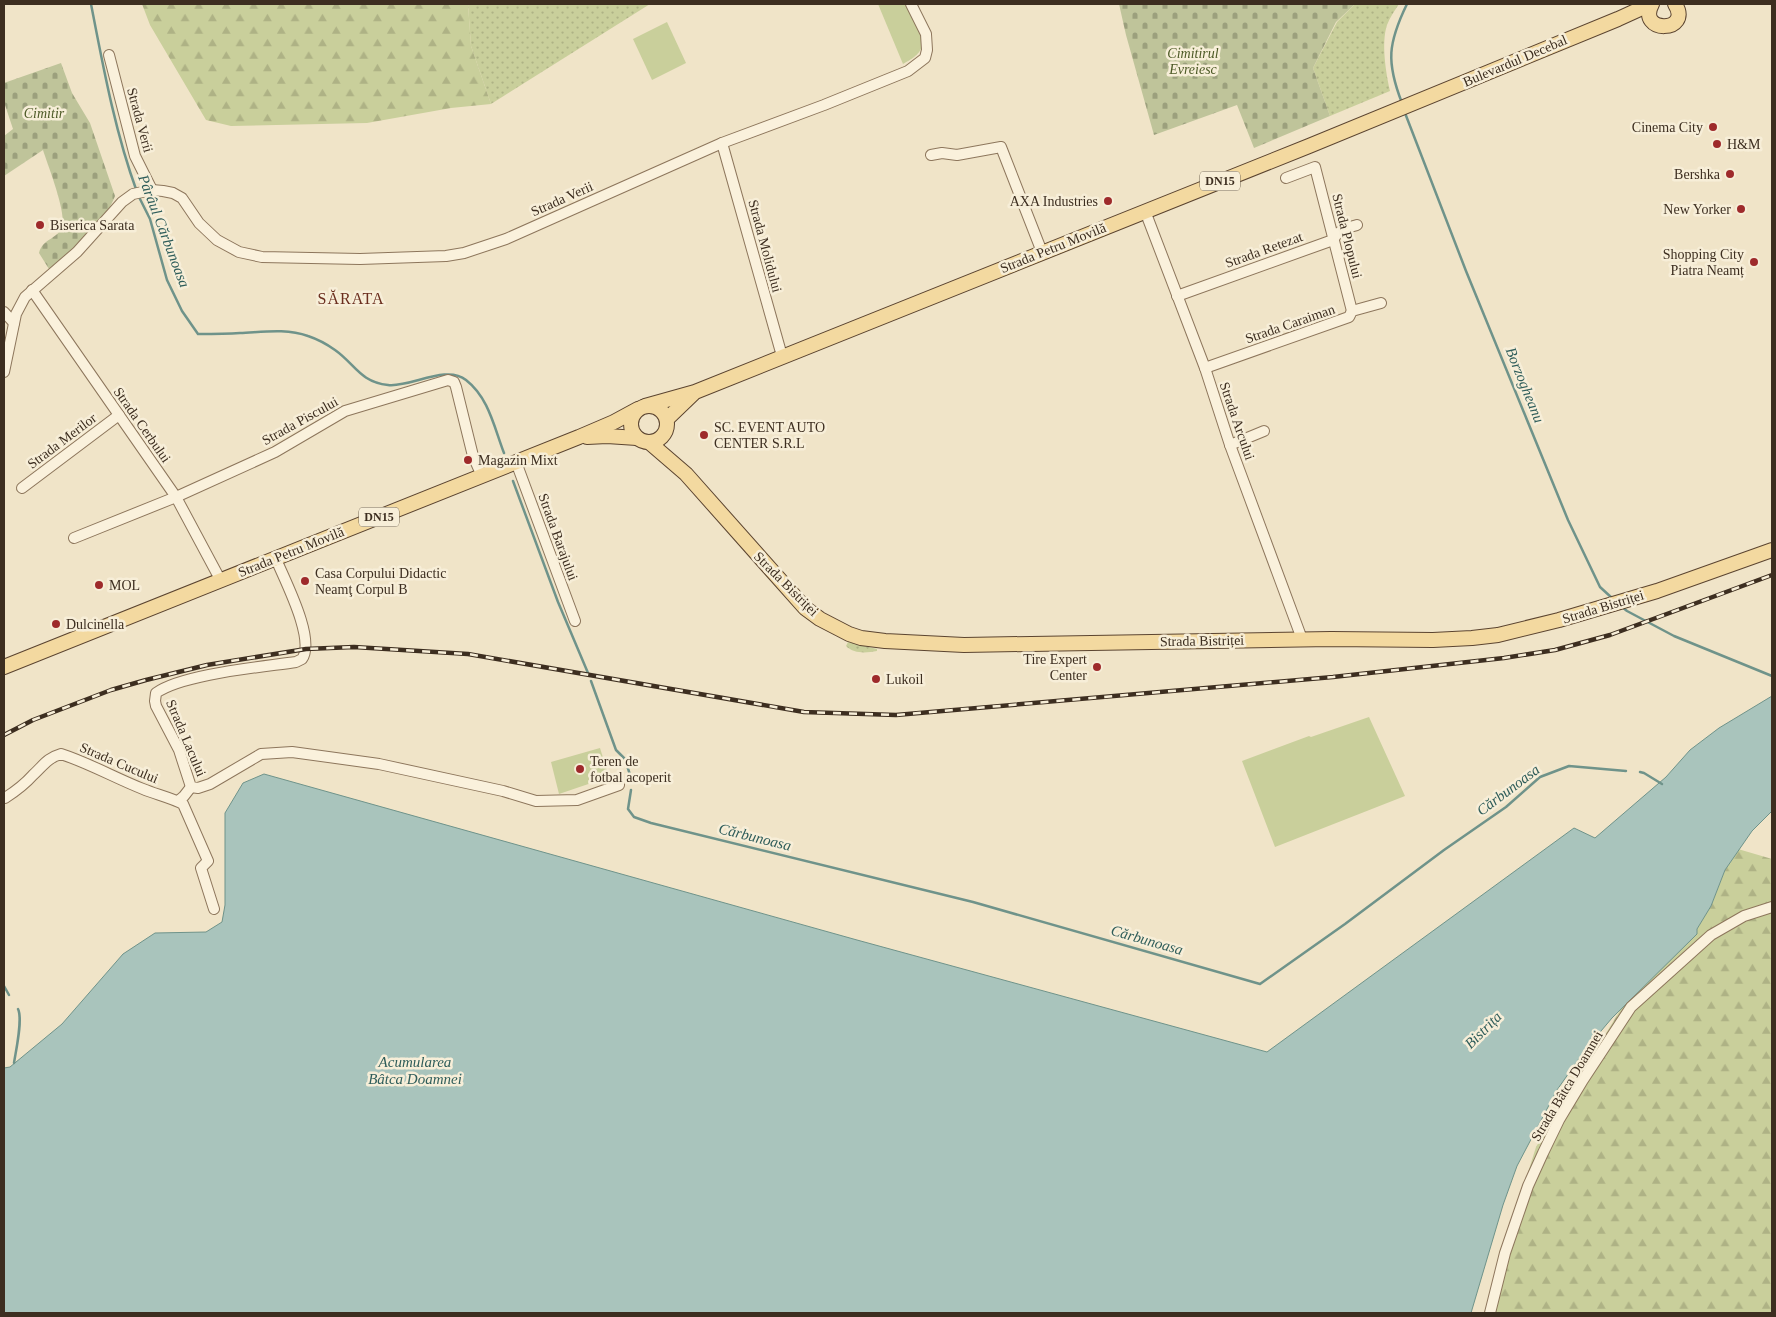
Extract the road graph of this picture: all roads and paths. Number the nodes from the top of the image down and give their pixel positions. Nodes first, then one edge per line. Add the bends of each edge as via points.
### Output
1 (911, 4) edge
2 (1652, 4) edge
3 (1679, 7) edge
4 (1618, 19) junction
5 (1655, 24) junction
6 (109, 55) dead end
7 (1411, 104) joint
8 (722, 143) junction
9 (931, 155) dead end
10 (1286, 178) dead end
11 (143, 192) junction
12 (1145, 211) junction
13 (1358, 225) dead end
14 (1333, 240) junction
15 (1042, 252) junction
16 (32, 290) junction
17 (1177, 296) junction
18 (1381, 303) dead end
19 (1352, 311) junction
20 (4, 312) edge
21 (14, 323) junction
22 (782, 356) junction
23 (1204, 368) junction
24 (4, 372) edge
25 (695, 392) junction
26 (642, 407) junction
27 (119, 415) junction
28 (666, 426) junction
29 (1264, 431) dead end
30 (579, 437) junction
31 (643, 440) junction
32 (1230, 445) junction
33 (516, 462) junction
34 (686, 474) junction
35 (482, 476) junction
36 (22, 488) dead end
37 (176, 497) junction
38 (74, 538) dead end
39 (1772, 550) edge
40 (276, 559) junction
41 (221, 581) junction
42 (575, 620) dead end
43 (1302, 639) junction
44 (4, 667) edge
45 (619, 785) dead end
46 (191, 787) junction
47 (5, 798) dead end
48 (178, 801) junction
49 (1772, 907) edge
50 (214, 910) dead end
51 (1490, 1313) edge

1 - 8 street, Strada Verii via 928,41 925,58 919,64 880,84
2 - 4 main road, Bulevardul Decebal / DN15
2 - 5 main road, DN15 via 1649,15
3 - 5 main road, DN15 via 1677,19 1670,26
4 - 5 main road, Bulevardul Decebal / DN15
4 - 7 main road, Bulevardul Decebal / DN15
6 - 11 street, Strada Verii
7 - 12 main road, Strada Petru Movilă / DN15
8 - 11 street, Strada Verii via 506,239 446,256 360,259 249,255 230,248 206,232 182,198 163,191
8 - 22 street, Strada Molidului
9 - 15 street via 957,155 1001,147
10 - 14 street, Strada Plopului via 1315,167
11 - 16 street via 122,202 77,252
12 - 15 main road, Strada Petru Movilă / DN15
12 - 17 street, Strada Arcului
13 - 14 street, Strada Retezat via 1341,230
14 - 17 street, Strada Retezat
14 - 19 street, Strada Plopului
15 - 22 main road, Strada Petru Movilă / DN15
16 - 21 street via 20,305
16 - 27 street, Strada Cerbului
17 - 23 street, Strada Arcului
18 - 19 street, Strada Caraiman
19 - 23 street, Strada Caraiman via 1349,317
20 - 21 street
21 - 24 street
22 - 25 main road, Strada Petru Movilă / DN15
23 - 32 street, Strada Arcului
25 - 26 main road, Strada Petru Movilă / DN15
25 - 28 main road, Strada Petru Movilă / DN15
26 - 28 main road via 656,407 664,414
26 - 30 main road, Strada Petru Movilă / DN15
26 - 31 main road via 634,413 630,424 633,434
27 - 36 street, Strada Merilor
27 - 37 street, Strada Cerbului
28 - 31 main road, DN15 via 659,440
28 - 34 main road, Strada Bistriței via 672,451
29 - 32 street
30 - 31 main road, Strada Petru Movilă / DN15
30 - 33 main road, Strada Petru Movilă / DN15
31 - 34 main road, Strada Bistriței
32 - 43 street, Strada Arcului
33 - 35 main road, Strada Petru Movilă / DN15
33 - 42 street, Strada Barajului
34 - 43 main road, Strada Bistriței via 806,608 820,619 861,638 964,645
35 - 37 street, Strada Piscului via 473,456 456,387 448,380 345,410 275,452
35 - 40 main road, Strada Petru Movilă / DN15
37 - 38 street, Strada Piscului
37 - 41 street, Strada Cerbului
39 - 43 main road, Strada Bistriței via 1636,597 1531,628 1472,638 1433,640
40 - 41 main road, Strada Petru Movilă / DN15
40 - 46 street, Strada Lacului via 304,630 306,649 302,659 196,678 164,687 156,693 156,706 179,750
41 - 44 main road, Strada Petru Movilă / DN15
45 - 46 street, Strada Lacului via 577,800 536,801 379,764 292,752 261,754 210,784
46 - 48 street
47 - 48 street, Strada Cucului via 23,785 44,762 61,754 166,799
48 - 50 street via 183,804 208,861 201,868
49 - 51 street, Strada Bâtca Doamnei via 1744,916 1711,935 1631,1007 1564,1112 1528,1186 1505,1253

